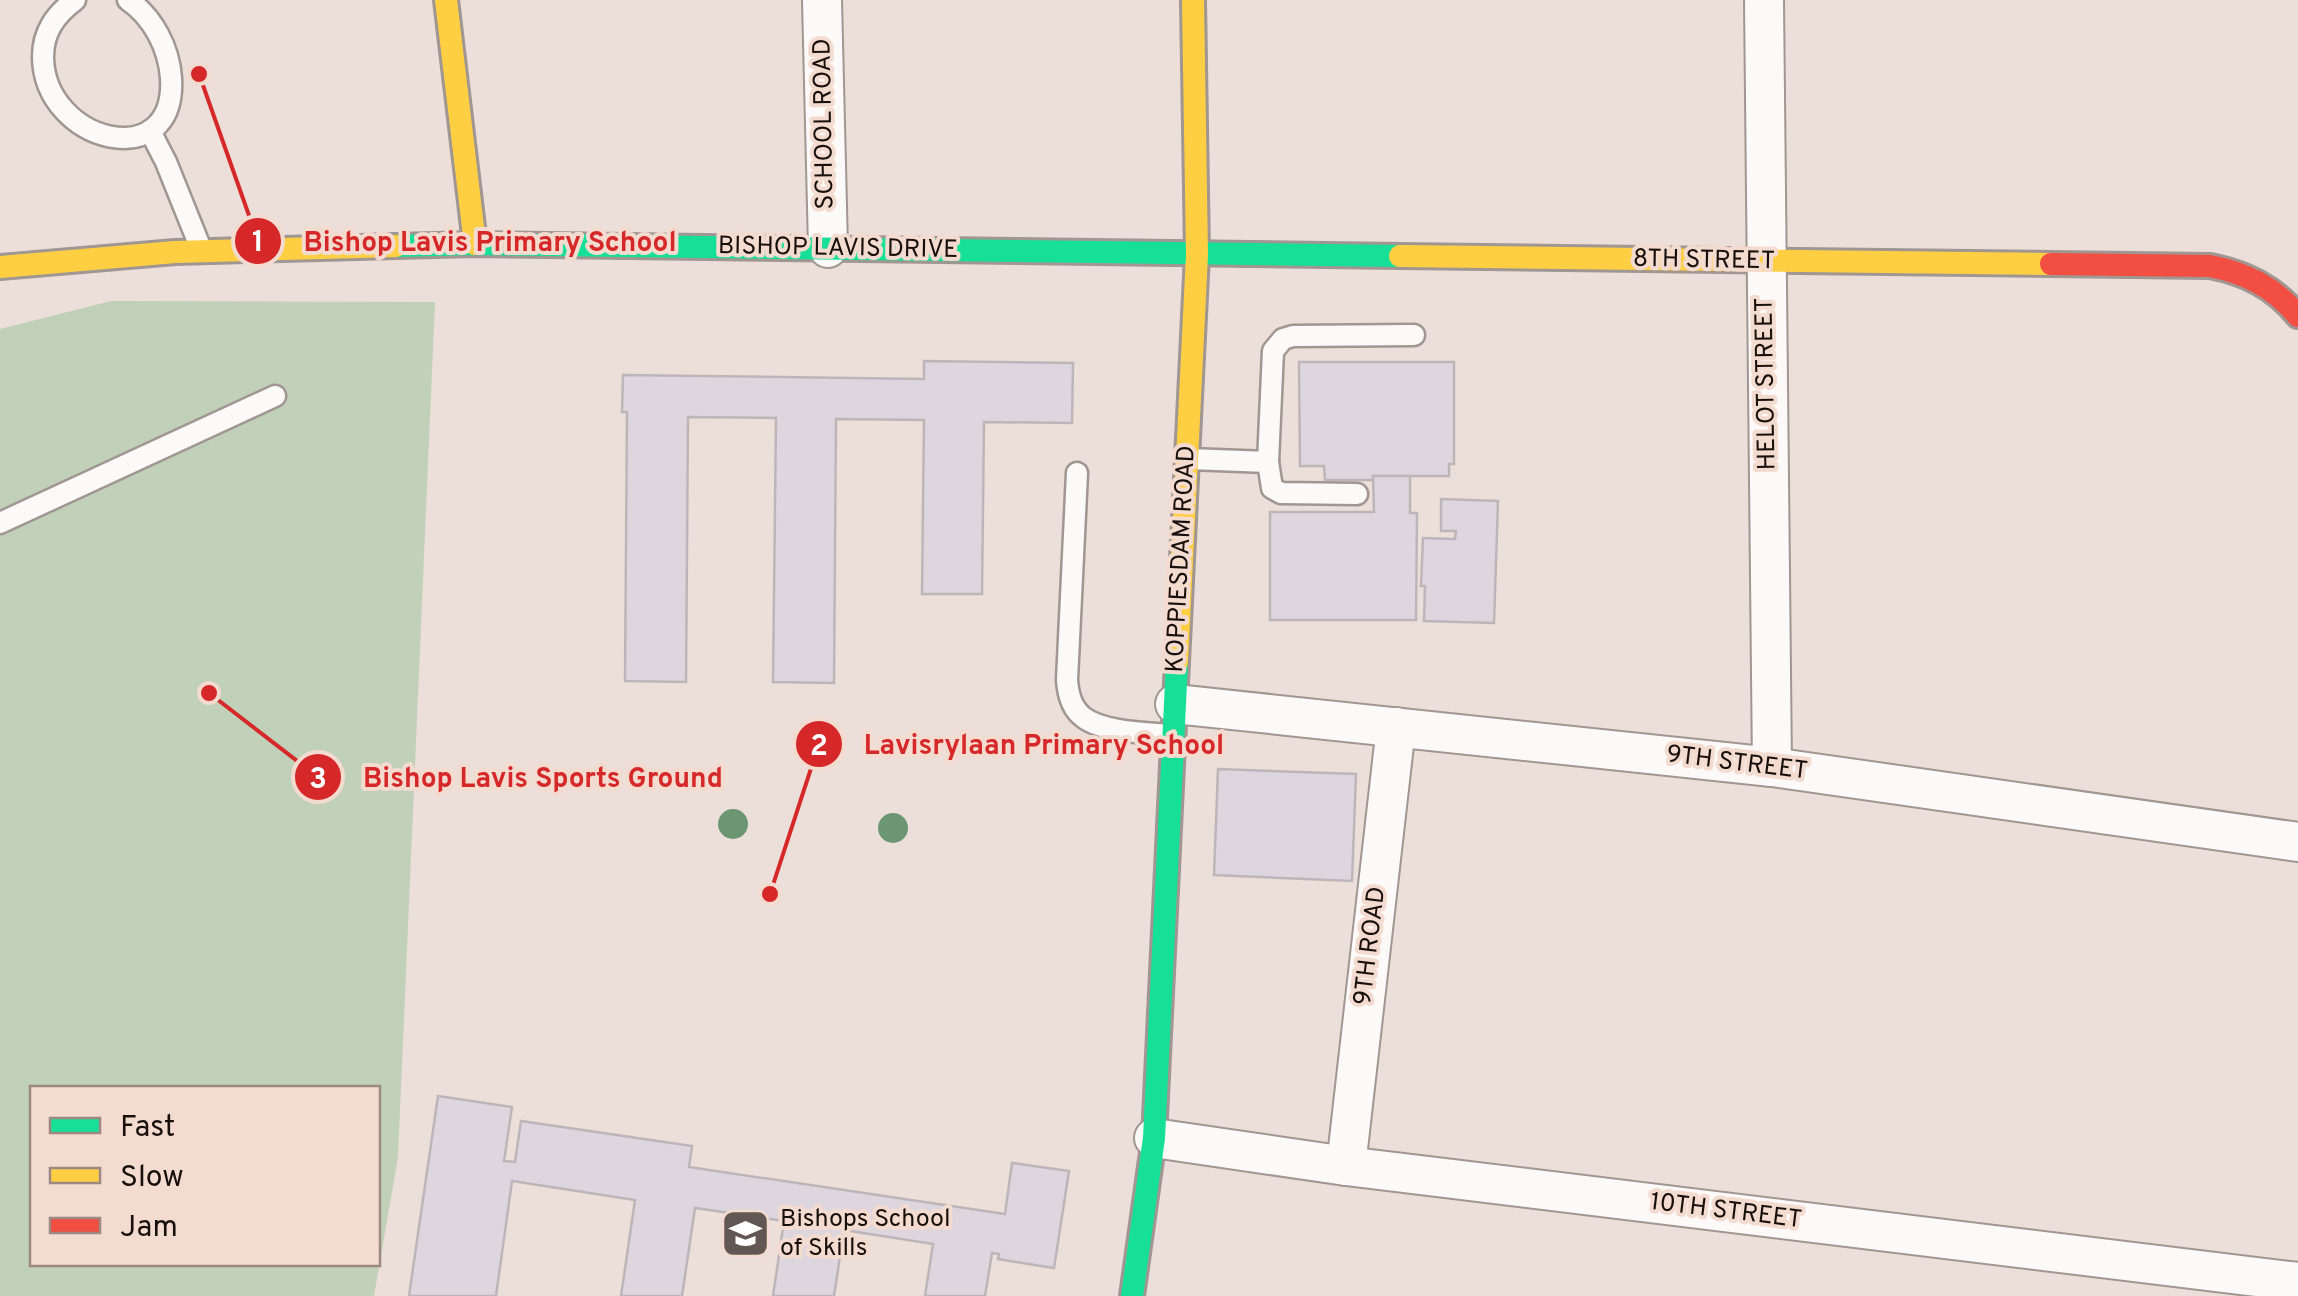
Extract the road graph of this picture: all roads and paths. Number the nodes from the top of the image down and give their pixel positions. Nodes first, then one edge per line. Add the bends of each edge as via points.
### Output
1 (75, 0) edge
2 (128, 0) edge
3 (446, 0) edge
4 (822, 0) edge
5 (1192, 0) edge
6 (1764, 0) edge
7 (150, 131) junction
8 (475, 244) junction
9 (828, 248) junction
10 (201, 251) junction
11 (1197, 255) junction
12 (1766, 262) junction
13 (0, 267) edge
14 (2298, 316) edge
15 (1414, 335) dead end
16 (275, 396) dead end
17 (1187, 460) junction
18 (1268, 462) junction
19 (1077, 473) dead end
20 (1356, 494) dead end
21 (0, 523) edge
22 (1174, 720) junction
23 (1396, 726) junction
24 (1772, 767) junction
25 (2298, 842) edge
26 (1154, 1138) junction
27 (1346, 1166) junction
28 (2298, 1282) edge
29 (1132, 1296) edge

1 - 7 lane via 45,37 44,71 58,104 98,134
2 - 7 lane via 152,24 168,60 168,107
3 - 8 street
4 - 9 street, SCHOOL ROAD
5 - 11 street, KOPPIESDAM ROAD
6 - 12 street, HELOT STREET
7 - 10 lane
8 - 9 street, BISHOP LAVIS DRIVE
8 - 10 street, BISHOP LAVIS DRIVE
9 - 11 street, BISHOP LAVIS DRIVE
10 - 13 street, BISHOP LAVIS DRIVE
11 - 12 street, 8TH STREET
11 - 17 street, KOPPIESDAM ROAD
12 - 14 street, 8TH STREET via 2210,266 2252,276
12 - 24 street, HELOT STREET
15 - 18 lane via 1293,336 1277,343
16 - 21 lane
17 - 18 lane
17 - 22 street, KOPPIESDAM ROAD
18 - 20 lane via 1276,492
19 - 22 lane via 1068,694 1095,724 1138,732
22 - 23 street, 9TH STREET
22 - 26 street, KOPPIESDAM ROAD
23 - 24 street, 9TH STREET
23 - 27 street, 9TH ROAD
24 - 25 street, 9TH STREET
26 - 27 street, 10TH STREET
26 - 29 street, KOPPIESDAM ROAD
27 - 28 street, 10TH STREET

